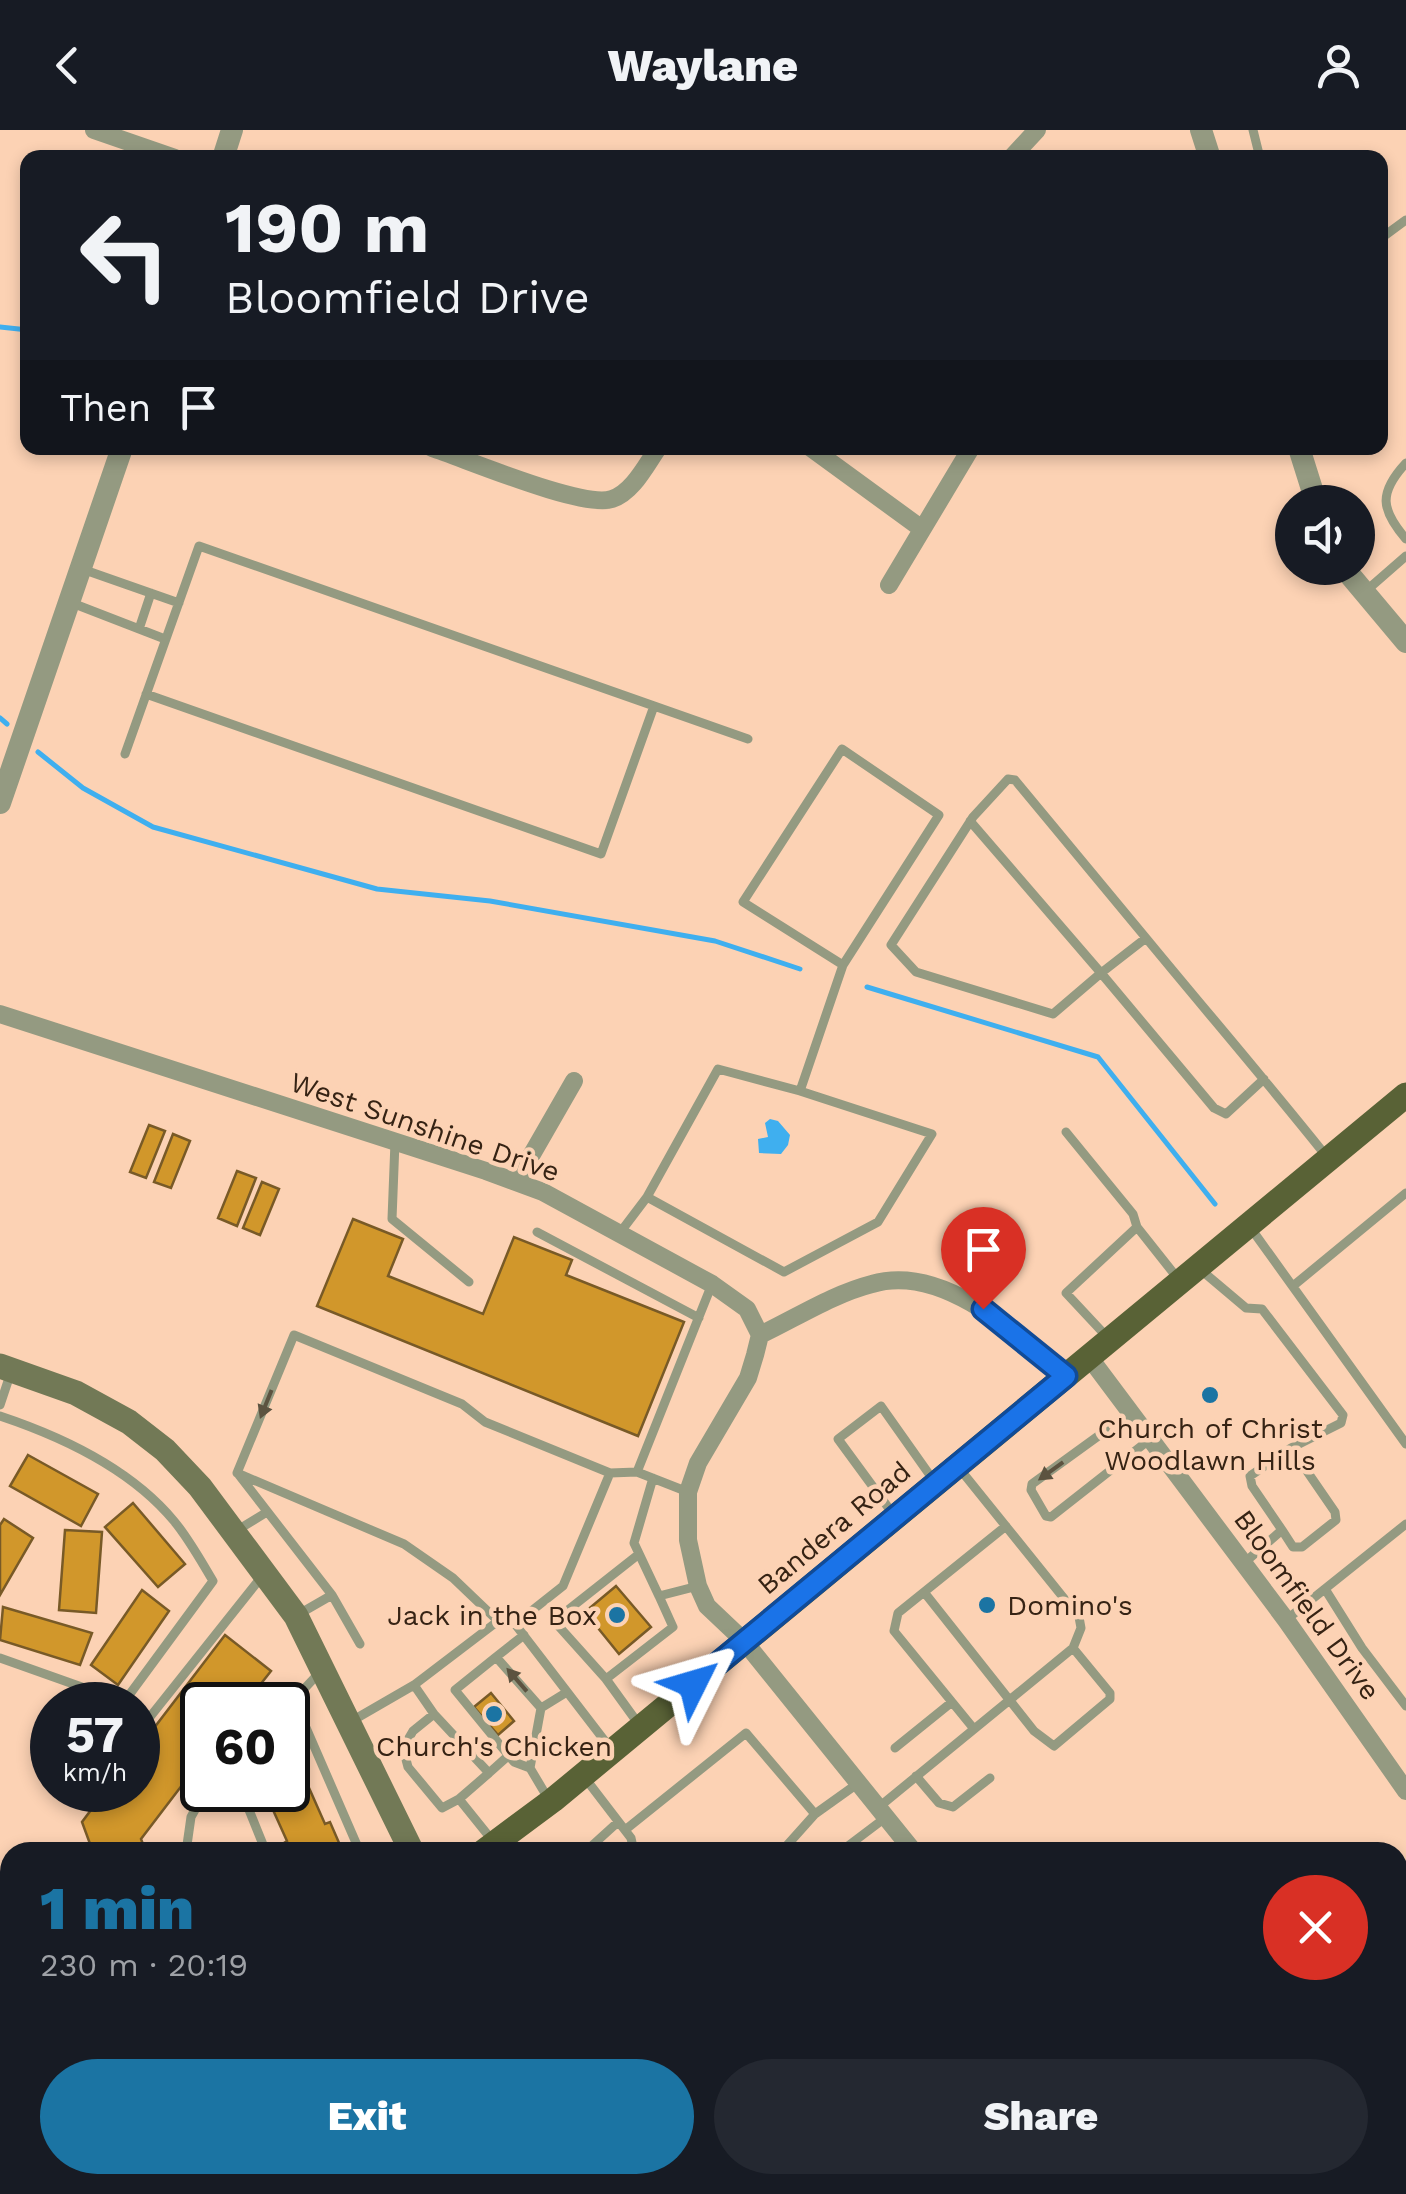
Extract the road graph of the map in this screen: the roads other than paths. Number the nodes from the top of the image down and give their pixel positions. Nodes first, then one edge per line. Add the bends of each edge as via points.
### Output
1 (94, 130) edge
2 (1037, 130) edge
3 (153, 150) edge
4 (1018, 150) edge
5 (120, 455) edge
6 (452, 455) edge
7 (653, 455) edge
8 (822, 455) edge
9 (967, 455) edge
10 (1301, 455) edge
11 (1406, 463) edge
12 (1311, 485) edge
13 (922, 529) junction
14 (1406, 539) edge
15 (1406, 556) edge
16 (81, 569) junction
17 (889, 585) dead end
18 (1359, 585) edge
19 (1365, 592) junction
20 (151, 593) junction
21 (69, 602) junction
22 (179, 602) junction
23 (139, 629) junction
24 (166, 639) junction
25 (1406, 642) edge
26 (146, 694) junction
27 (654, 706) junction
28 (748, 739) dead end
29 (125, 754) dead end
30 (0, 802) edge
31 (970, 821) junction
32 (1146, 938) junction
33 (842, 965) junction
34 (1101, 974) junction
35 (0, 1014) edge
36 (1264, 1079) junction
37 (574, 1081) dead end
38 (800, 1091) junction
39 (1406, 1095) edge
40 (1066, 1132) dead end
41 (396, 1142) junction
42 (1329, 1159) junction
43 (516, 1182) junction
44 (1406, 1194) edge
45 (647, 1197) junction
46 (1249, 1225) junction
47 (1136, 1228) junction
48 (536, 1232) dead end
49 (620, 1234) junction
50 (1189, 1274) junction
51 (469, 1282) dead end
52 (712, 1284) junction
53 (1293, 1286) junction
54 (698, 1318) junction
55 (760, 1335) junction
56 (1110, 1340) junction
57 (1089, 1357) junction
58 (6, 1368) edge
59 (1066, 1376) junction
60 (0, 1406) edge
61 (1130, 1413) junction
62 (0, 1416) edge
63 (1149, 1440) junction
64 (1406, 1444) edge
65 (1291, 1448) junction
66 (957, 1466) junction
67 (638, 1472) junction
68 (238, 1473) junction
69 (610, 1473) junction
70 (652, 1478) junction
71 (936, 1483) junction
72 (688, 1492) junction
73 (268, 1512) junction
74 (895, 1518) junction
75 (1406, 1524) edge
76 (1006, 1526) junction
77 (1282, 1530) junction
78 (236, 1531) junction
79 (639, 1554) junction
80 (1244, 1563) junction
81 (265, 1572) junction
82 (698, 1586) junction
83 (1324, 1590) junction
84 (924, 1592) junction
85 (332, 1595) junction
86 (659, 1596) junction
87 (296, 1616) junction
88 (1286, 1620) junction
89 (498, 1622) junction
90 (516, 1624) junction
91 (524, 1635) junction
92 (744, 1642) junction
93 (360, 1644) dead end
94 (1074, 1648) junction
95 (496, 1657) junction
96 (0, 1658) edge
97 (322, 1670) junction
98 (606, 1679) junction
99 (310, 1683) edge
100 (414, 1685) junction
101 (567, 1692) junction
102 (1009, 1700) junction
103 (952, 1702) junction
104 (160, 1704) edge
105 (1406, 1706) edge
106 (541, 1708) junction
107 (434, 1714) junction
108 (350, 1722) junction
109 (642, 1728) junction
110 (974, 1729) junction
111 (310, 1744) edge
112 (894, 1748) dead end
113 (612, 1752) junction
114 (509, 1754) junction
115 (530, 1768) junction
116 (490, 1773) junction
117 (583, 1776) junction
118 (916, 1776) junction
119 (990, 1778) dead end
120 (857, 1784) junction
121 (1406, 1791) edge
122 (459, 1799) junction
123 (550, 1802) junction
124 (194, 1812) edge
125 (250, 1812) edge
126 (881, 1813) junction
127 (815, 1814) junction
128 (622, 1826) junction
129 (187, 1842) edge
130 (262, 1842) edge
131 (355, 1842) edge
132 (407, 1842) edge
133 (485, 1842) edge
134 (497, 1842) edge
135 (599, 1842) edge
136 (632, 1842) edge
137 (790, 1842) edge
138 (851, 1842) edge
139 (906, 1842) edge

1 - 3 street
2 - 4 street
5 - 16 street
6 - 7 street via 580,499 608,501 622,494
8 - 13 street
9 - 13 street
10 - 12 street
11 - 14 lane via 1384,498 1388,518
13 - 17 street
15 - 19 lane
16 - 20 lane
16 - 21 street
18 - 19 street
19 - 25 street
20 - 22 lane
20 - 23 lane
21 - 23 lane
21 - 30 street
22 - 24 lane
22 - 27 lane via 199,546
23 - 24 lane
24 - 26 lane
26 - 27 lane via 601,854
26 - 29 lane
27 - 28 lane
31 - 32 lane via 1008,779 1015,780
31 - 34 lane
31 - 34 lane via 892,945 916,972 1053,1014
32 - 34 lane
32 - 36 lane
33 - 33 lane via 939,815 842,748 743,902
33 - 38 lane
34 - 36 lane via 1214,1108 1226,1114
35 - 41 street, West Sunshine Drive
36 - 42 lane
37 - 43 street
38 - 45 lane via 718,1069
38 - 45 lane via 932,1134 878,1222 784,1272
39 - 42 main road, Bandera Road
40 - 47 lane via 1133,1214
41 - 43 street, West Sunshine Drive
41 - 51 lane via 392,1220
42 - 46 main road, Bandera Road
43 - 49 street, West Sunshine Drive
44 - 53 lane
45 - 49 lane
46 - 50 main road, Bandera Road
46 - 53 lane
47 - 50 lane
47 - 56 lane via 1066,1293
48 - 54 lane
49 - 52 street, West Sunshine Drive
50 - 56 main road, Bandera Road
50 - 65 lane via 1246,1308 1262,1309 1343,1415 1342,1423
52 - 54 lane
52 - 55 street, West Sunshine Drive via 747,1308
53 - 64 lane
54 - 67 lane
55 - 59 street via 873,1283 912,1282 983,1309
55 - 72 street via 748,1378
56 - 57 main road, Bandera Road
57 - 59 main road, Bandera Road
57 - 61 street, Bloomfield Drive
58 - 60 lane
58 - 78 main road via 76,1393 129,1422 165,1450
59 - 66 main road, Bandera Road
61 - 63 street, Bloomfield Drive
61 -> 63 lane via 1032,1484 1046,1516
62 - 96 lane via 79,1448 134,1484 174,1521 213,1581 124,1702
63 - 80 street, Bloomfield Drive
65 - 77 lane via 1250,1476
65 - 77 lane via 1336,1520 1302,1547 1293,1548
66 - 71 main road, Bandera Road
66 - 76 lane
67 - 69 lane
67 - 70 lane
69 -> 68 lane via 294,1335
68 - 73 lane
68 - 89 lane via 404,1544 453,1578
69 - 90 lane via 564,1586
70 - 72 lane
70 - 79 lane via 634,1543
71 - 74 main road, Bandera Road
71 - 74 lane via 880,1406 838,1439
72 - 82 street via 688,1540
73 - 78 lane
73 - 85 lane
74 - 92 main road, Bandera Road
75 - 83 lane
76 - 84 lane
76 - 94 lane via 1078,1617
77 - 80 lane
78 - 81 main road
79 - 86 lane
79 - 98 lane via 554,1621
80 - 88 street, Bloomfield Drive
81 - 87 main road
81 - 104 lane
82 - 86 lane
82 - 92 street via 707,1606
83 - 88 lane
83 - 105 lane
84 - 102 lane
84 - 103 lane via 898,1613 894,1630
85 - 87 lane
85 - 93 lane
86 - 98 lane via 673,1627
87 - 97 main road
88 - 121 street, Bloomfield Drive
89 - 90 lane
89 - 100 lane
90 - 91 lane
91 - 95 lane
91 - 101 lane
92 - 109 main road, Bandera Road
92 - 120 street
94 - 102 lane
94 - 102 lane via 1110,1699 1060,1744 1044,1741
106 -> 95 lane
95 - 114 lane via 455,1690
97 - 99 lane
97 - 108 main road
98 - 109 lane
100 - 107 lane
100 - 108 lane
101 - 106 lane
101 - 113 lane
102 - 110 lane
103 - 110 lane
103 - 112 lane
106 - 115 lane
107 - 116 lane
107 - 122 lane via 403,1748 408,1766 442,1808
108 - 132 main road
109 - 113 main road, Bandera Road
110 - 118 lane
111 - 131 lane
113 - 117 main road, Bandera Road
114 - 115 lane
114 - 116 lane
115 - 123 lane
116 - 122 lane
117 - 123 main road, Bandera Road
117 - 128 lane
118 - 119 lane via 938,1803 953,1807
118 - 126 lane
120 - 126 street
120 - 127 lane
122 - 133 lane
123 - 134 main road, Bandera Road
124 - 129 lane
125 - 130 lane
126 - 138 lane
126 - 139 street
127 - 128 lane via 746,1734
127 - 137 lane
128 - 135 lane
128 - 136 lane

